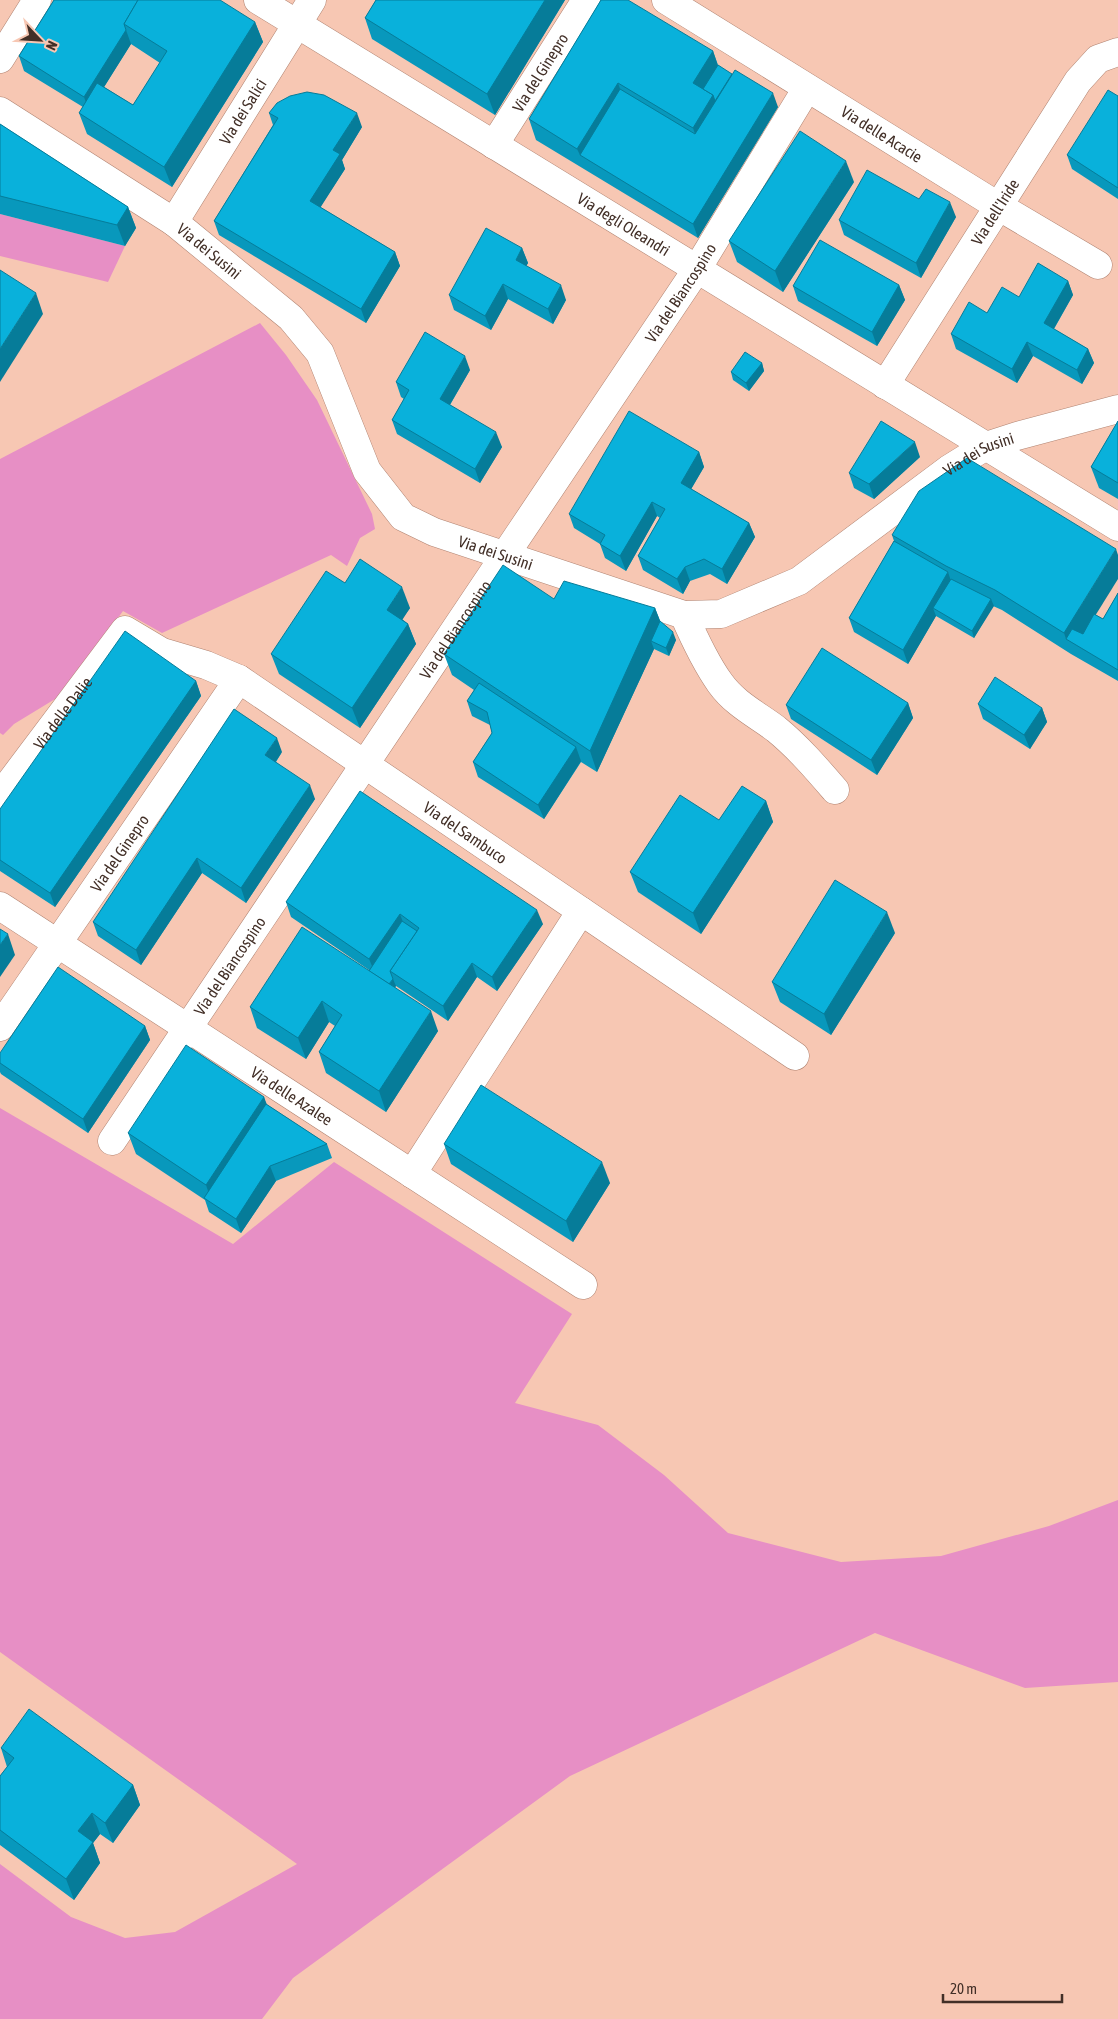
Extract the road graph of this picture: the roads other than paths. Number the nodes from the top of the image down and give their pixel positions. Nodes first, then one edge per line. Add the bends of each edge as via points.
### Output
1 (37, 0) edge
2 (258, 0) edge
3 (312, 0) edge
4 (586, 0) edge
5 (666, 0) edge
6 (297, 24) junction
7 (1118, 52) edge
8 (0, 59) edge
9 (807, 88) junction
10 (0, 111) edge
11 (494, 145) junction
12 (998, 206) junction
13 (174, 222) junction
14 (1098, 265) dead end
15 (696, 269) junction
16 (885, 385) junction
17 (1118, 409) edge
18 (986, 446) junction
19 (1118, 527) edge
20 (504, 555) junction
21 (684, 615) junction
22 (125, 630) joint
23 (239, 679) junction
24 (364, 764) junction
25 (835, 790) dead end
26 (0, 796) edge
27 (0, 906) edge
28 (581, 910) junction
29 (57, 943) junction
30 (0, 1027) edge
31 (188, 1028) junction
32 (795, 1056) dead end
33 (112, 1141) dead end
34 (412, 1174) junction
35 (583, 1286) dead end

1 - 8 street
2 - 6 street, Via degli Oleandri
3 - 6 street, Via dei Salici
4 - 11 street, Via del Ginepro
5 - 9 street, Via delle Acacie
6 - 11 street, Via degli Oleandri
6 - 13 street, Via dei Salici
7 - 12 street, Via dell'Iride via 1098,59 1078,80
9 - 12 street, Via delle Acacie
9 - 15 street, Via del Biancospino
10 - 13 street, Via dei Susini
11 - 15 street, Via degli Oleandri
12 - 14 street, Via delle Acacie
12 - 16 street, Via dell'Iride
13 - 20 street, Via dei Susini via 291,318 320,353 367,471 403,517 434,532
15 - 16 street, Via degli Oleandri
15 - 20 street, Via del Biancospino
16 - 18 street, Via degli Oleandri
17 - 18 street, Via dei Susini
18 - 19 street, Via degli Oleandri
18 - 21 street, Via dei Susini via 949,469 799,581 721,614
20 - 21 street, Via dei Susini
20 - 24 street, Via del Biancospino
21 - 25 street via 720,683 743,708 804,754
22 - 23 street, Via del Sambuco via 162,652
22 - 26 street, Via delle Dalie
23 - 24 street, Via del Sambuco
23 - 29 street, Via del Ginepro
24 - 28 street, Via del Sambuco
24 - 31 street, Via del Biancospino
27 - 29 street, Via delle Azalee
28 - 32 street, Via del Sambuco
28 - 34 street
29 - 30 street, Via del Ginepro
29 - 31 street, Via delle Azalee
31 - 33 street, Via del Biancospino
31 - 34 street, Via delle Azalee
34 - 35 street, Via delle Azalee

